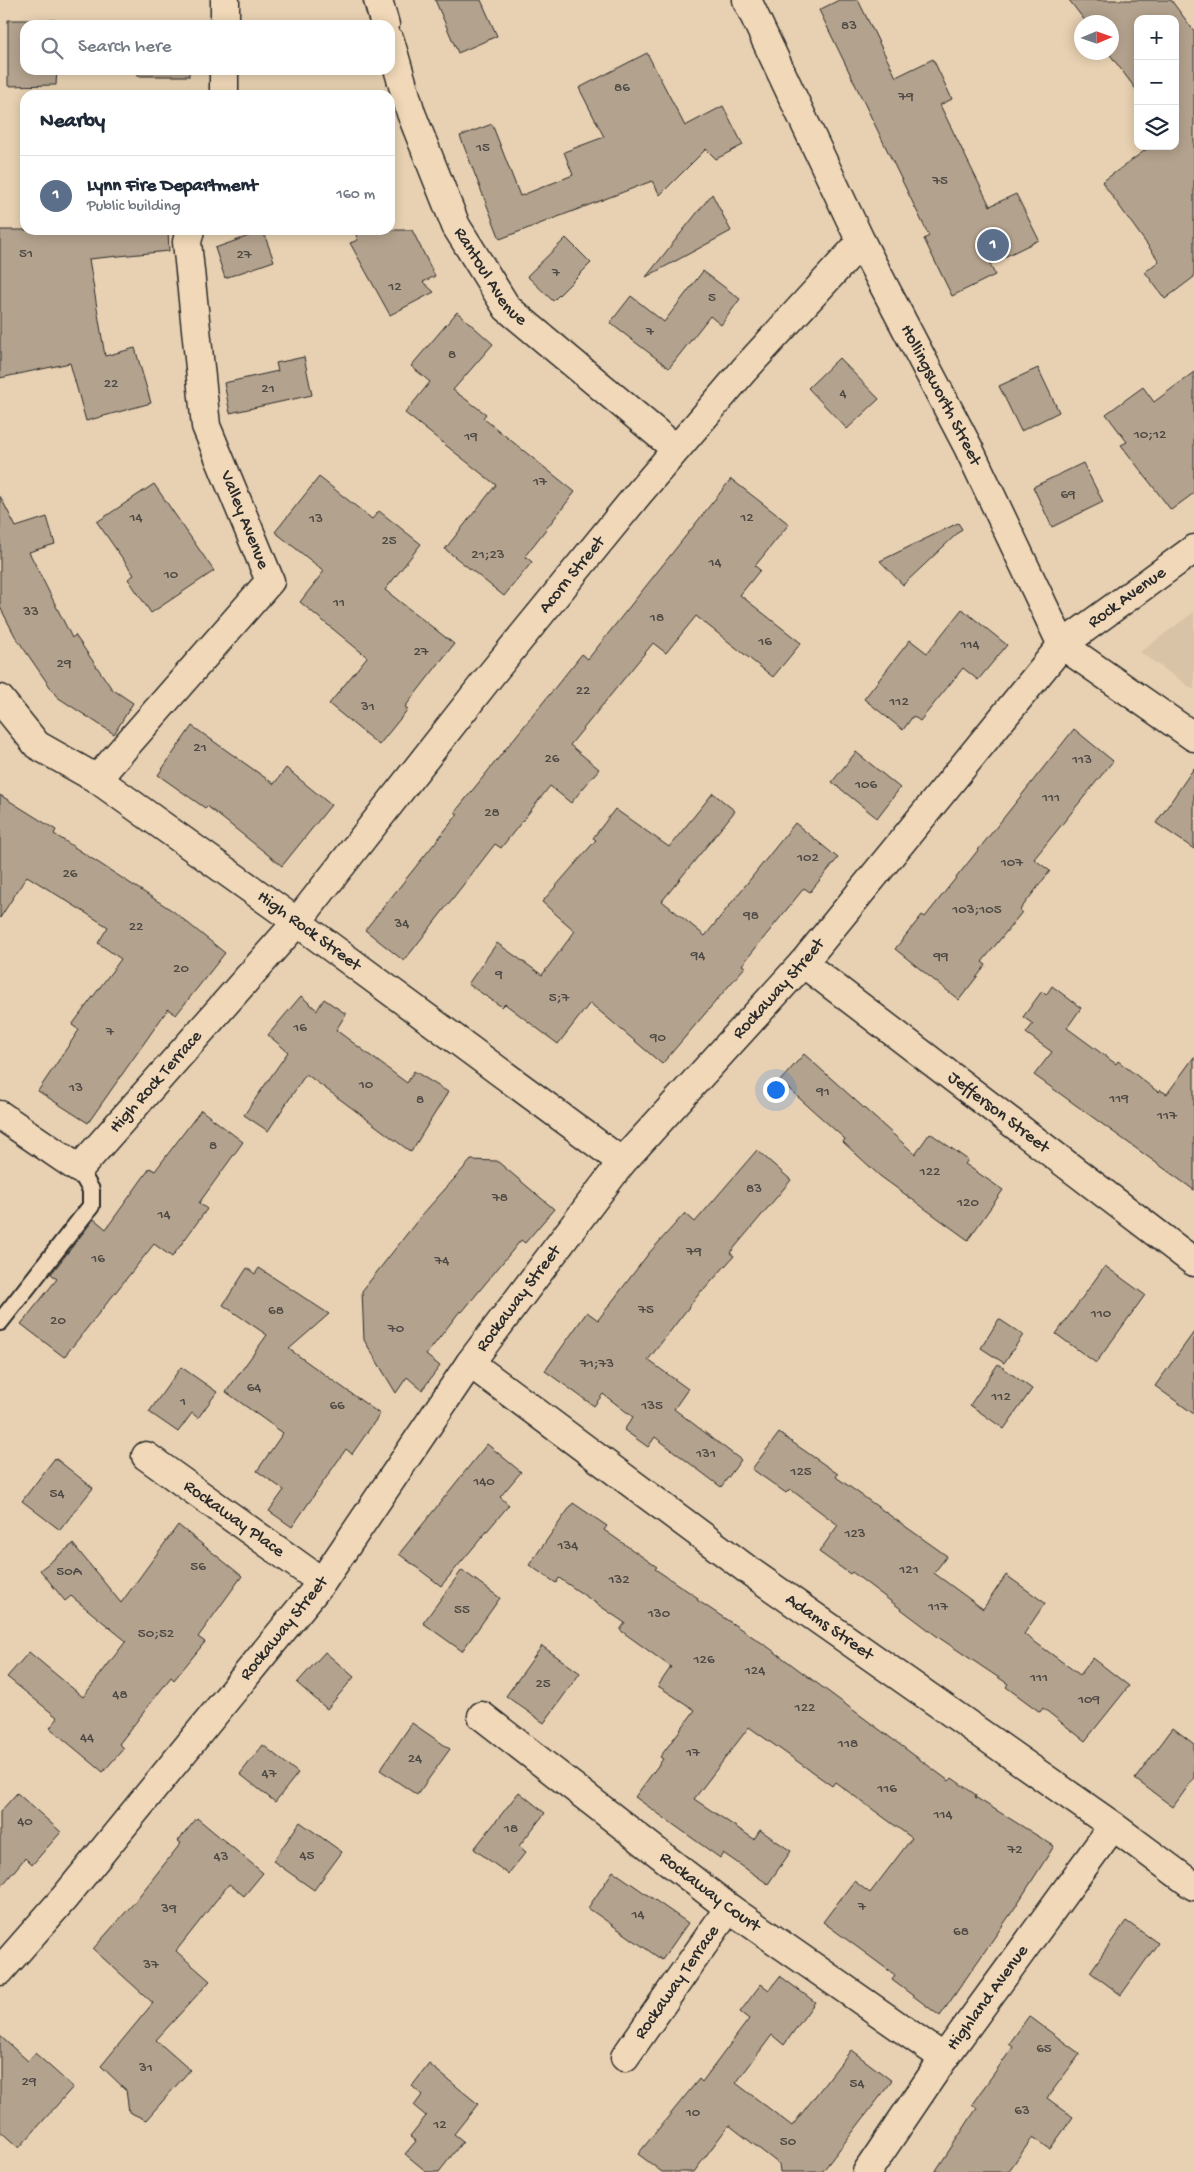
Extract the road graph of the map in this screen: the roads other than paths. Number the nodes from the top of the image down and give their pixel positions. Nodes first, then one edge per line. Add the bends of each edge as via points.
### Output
1 (225, 0) edge
2 (378, 0) edge
3 (748, 0) edge
4 (225, 20) edge
5 (384, 20) edge
6 (395, 58) edge
7 (224, 75) edge
8 (224, 90) edge
9 (189, 235) edge
10 (861, 242) junction
11 (676, 449) junction
12 (1194, 549) edge
13 (1062, 645) junction
14 (0, 699) edge
15 (1194, 737) edge
16 (97, 779) junction
17 (297, 922) junction
18 (803, 962) junction
19 (0, 1115) edge
20 (622, 1162) junction
21 (79, 1169) junction
22 (1194, 1262) edge
23 (0, 1322) edge
24 (470, 1362) junction
25 (146, 1456) dead end
26 (322, 1582) junction
27 (482, 1716) dead end
28 (1113, 1826) junction
29 (1194, 1886) edge
30 (729, 1908) junction
31 (0, 1971) edge
32 (626, 2057) dead end
33 (944, 2058) junction
34 (867, 2172) edge

1 - 4 street
2 - 5 street
3 - 10 street, Hollingsworth Street
6 - 11 street, Rantoul Avenue via 411,113 456,226 508,308
7 - 8 street
9 - 16 street, Valley Avenue via 206,426 270,581
10 - 11 street, Acorn Street
10 - 13 street, Hollingsworth Street via 968,447
11 - 17 street, Acorn Street via 493,672
12 - 13 street, Rock Avenue
13 - 15 street, Hollingsworth Street
13 - 18 street, Rockaway Street
14 - 16 street, High Rock Street via 37,745
16 - 17 street, High Rock Street
17 - 20 street, High Rock Street
17 - 21 street, High Rock Terrace
18 - 20 street, Rockaway Street
18 - 22 street, Jefferson Street
19 - 21 street
20 - 24 street, Rockaway Street
21 - 23 lane via 91,1190 91,1206
24 - 26 street, Rockaway Street
24 - 28 street, Adams Street via 752,1573
25 - 26 street, Rockaway Place
26 - 31 street, Rockaway Street via 65,1897
27 - 30 street, Rockaway Court
28 - 29 street, Adams Street
28 - 33 street, Highland Avenue
30 - 32 street, Rockaway Terrace
30 - 33 street, Rockaway Court
33 - 34 street, Highland Avenue

